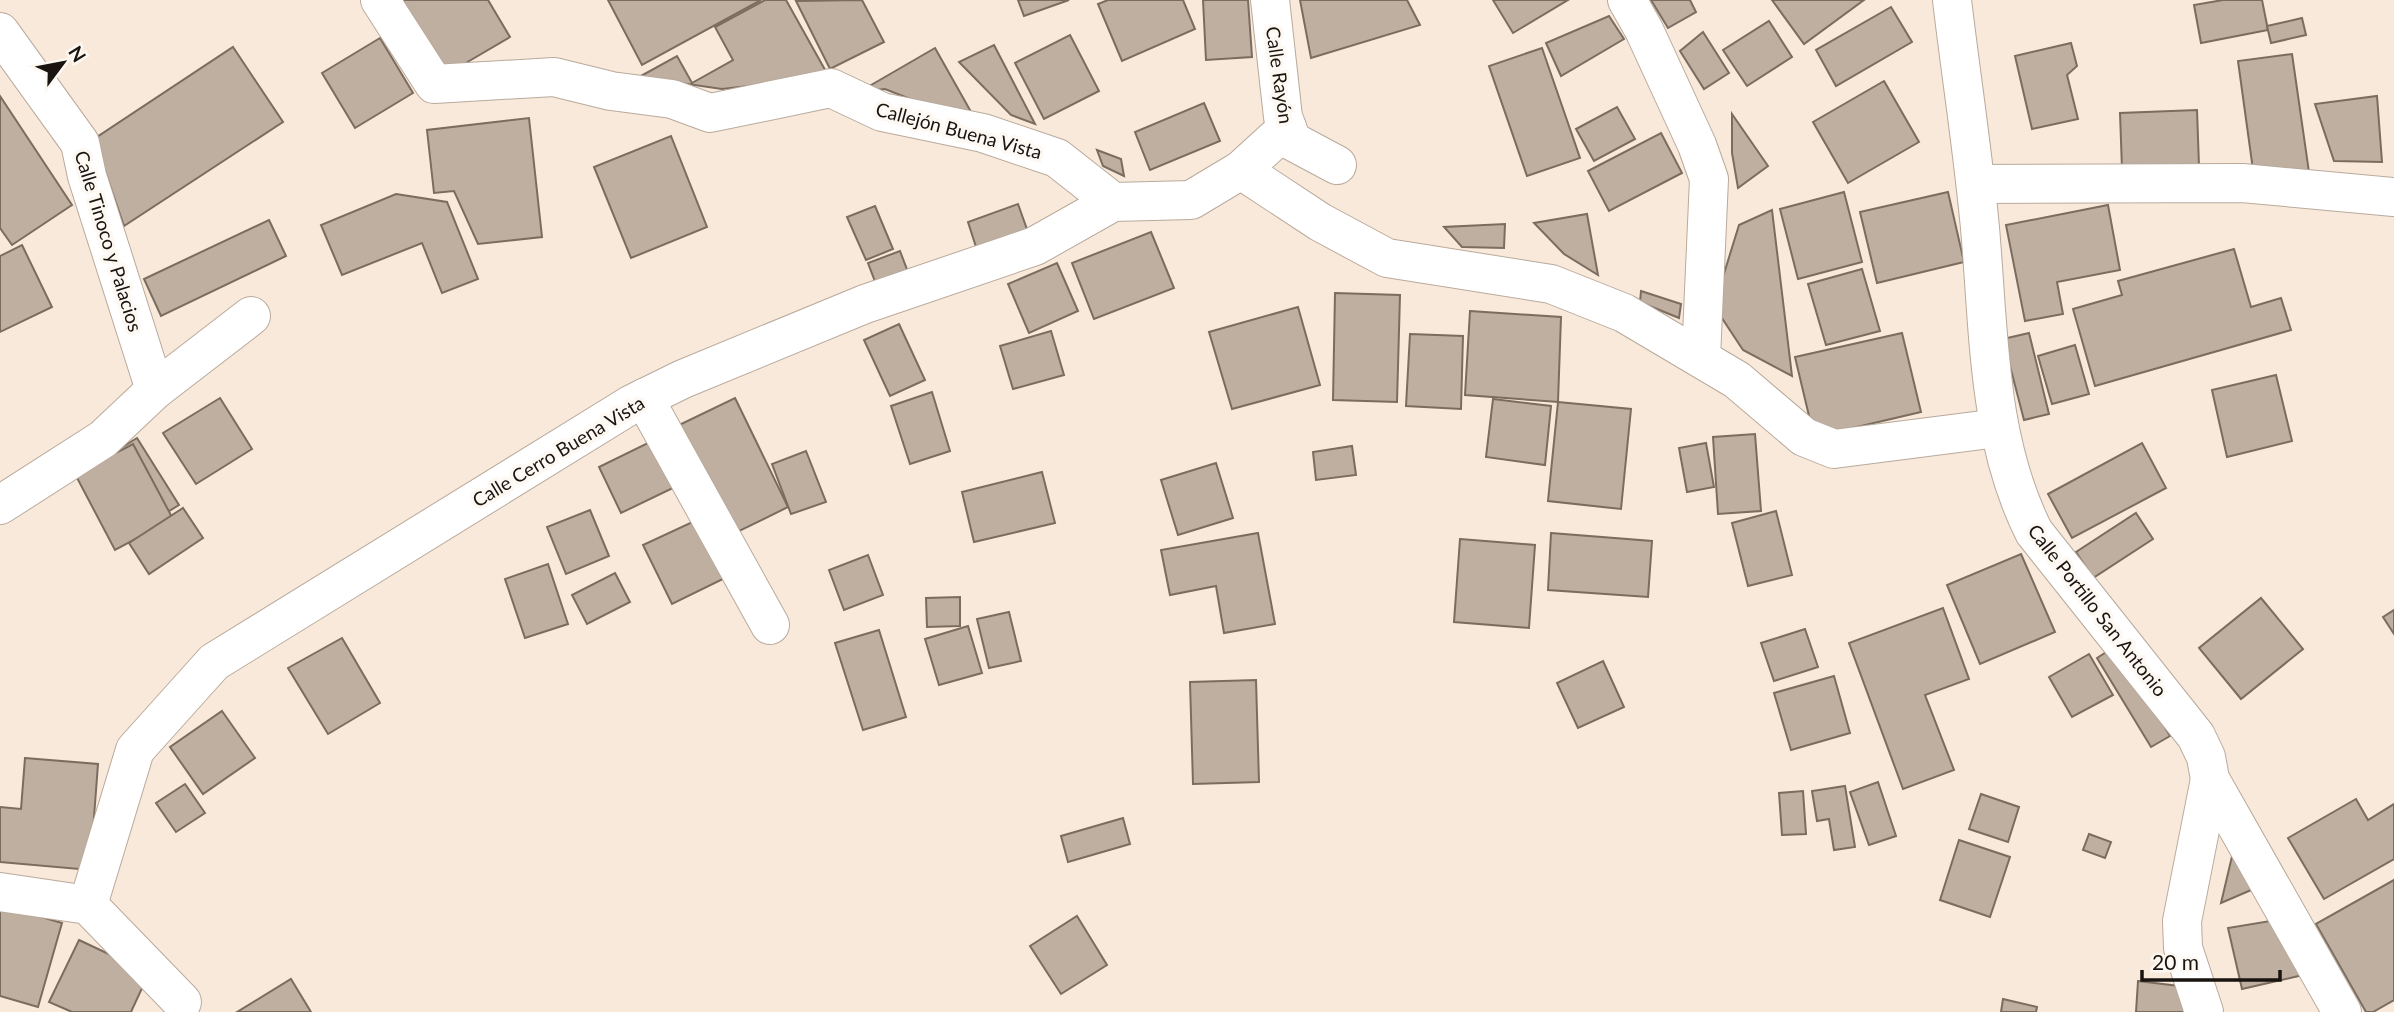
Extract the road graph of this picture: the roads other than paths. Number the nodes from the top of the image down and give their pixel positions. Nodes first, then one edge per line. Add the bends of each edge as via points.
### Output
1 (1270, 0) edge
2 (1627, 0) edge
3 (1952, 0) edge
4 (381, 2) edge
5 (0, 32) edge
6 (1287, 128) junction
7 (1337, 165) dead end
8 (1241, 170) junction
9 (1976, 184) junction
10 (2394, 197) edge
11 (1113, 202) junction
12 (251, 316) dead end
13 (1701, 358) junction
14 (155, 390) junction
15 (644, 398) junction
16 (1998, 428) junction
17 (0, 505) edge
18 (770, 625) dead end
19 (2210, 779) junction
20 (0, 892) edge
21 (88, 905) junction
22 (182, 1002) dead end
23 (2204, 1012) edge
24 (2342, 1012) edge

1 - 6 street, Calle Rayón
2 - 13 street via 1687,122 1709,179
3 - 9 street, Calle Portillo San Antonio
4 - 11 street, Callejón Buena Vista via 434,84 554,77 672,99 710,113 831,88 882,113 983,133 1057,158
5 - 14 street, Calle Tinoco y Palacios via 80,143
6 - 7 street, Calle Rayón via 1292,141
6 - 8 street, Calle Cerro Buena Vista
8 - 11 street, Calle Cerro Buena Vista via 1191,200
8 - 13 street via 1320,222 1387,258 1551,284 1624,313
9 - 10 street via 2242,183
9 - 16 street, Calle Portillo San Antonio
11 - 15 street, Calle Cerro Buena Vista via 1035,246 865,304
12 - 14 street
13 - 16 street via 1737,380 1804,437 1834,449
14 - 17 street via 103,439
15 - 18 street
15 - 21 street, Calle Cerro Buena Vista via 214,662 135,750
16 - 19 street, Calle Portillo San Antonio via 2018,496 2034,531 2196,736
19 - 23 street via 2182,921 2183,948
19 - 24 street, Calle Portillo San Antonio
20 - 21 street
21 - 22 street

